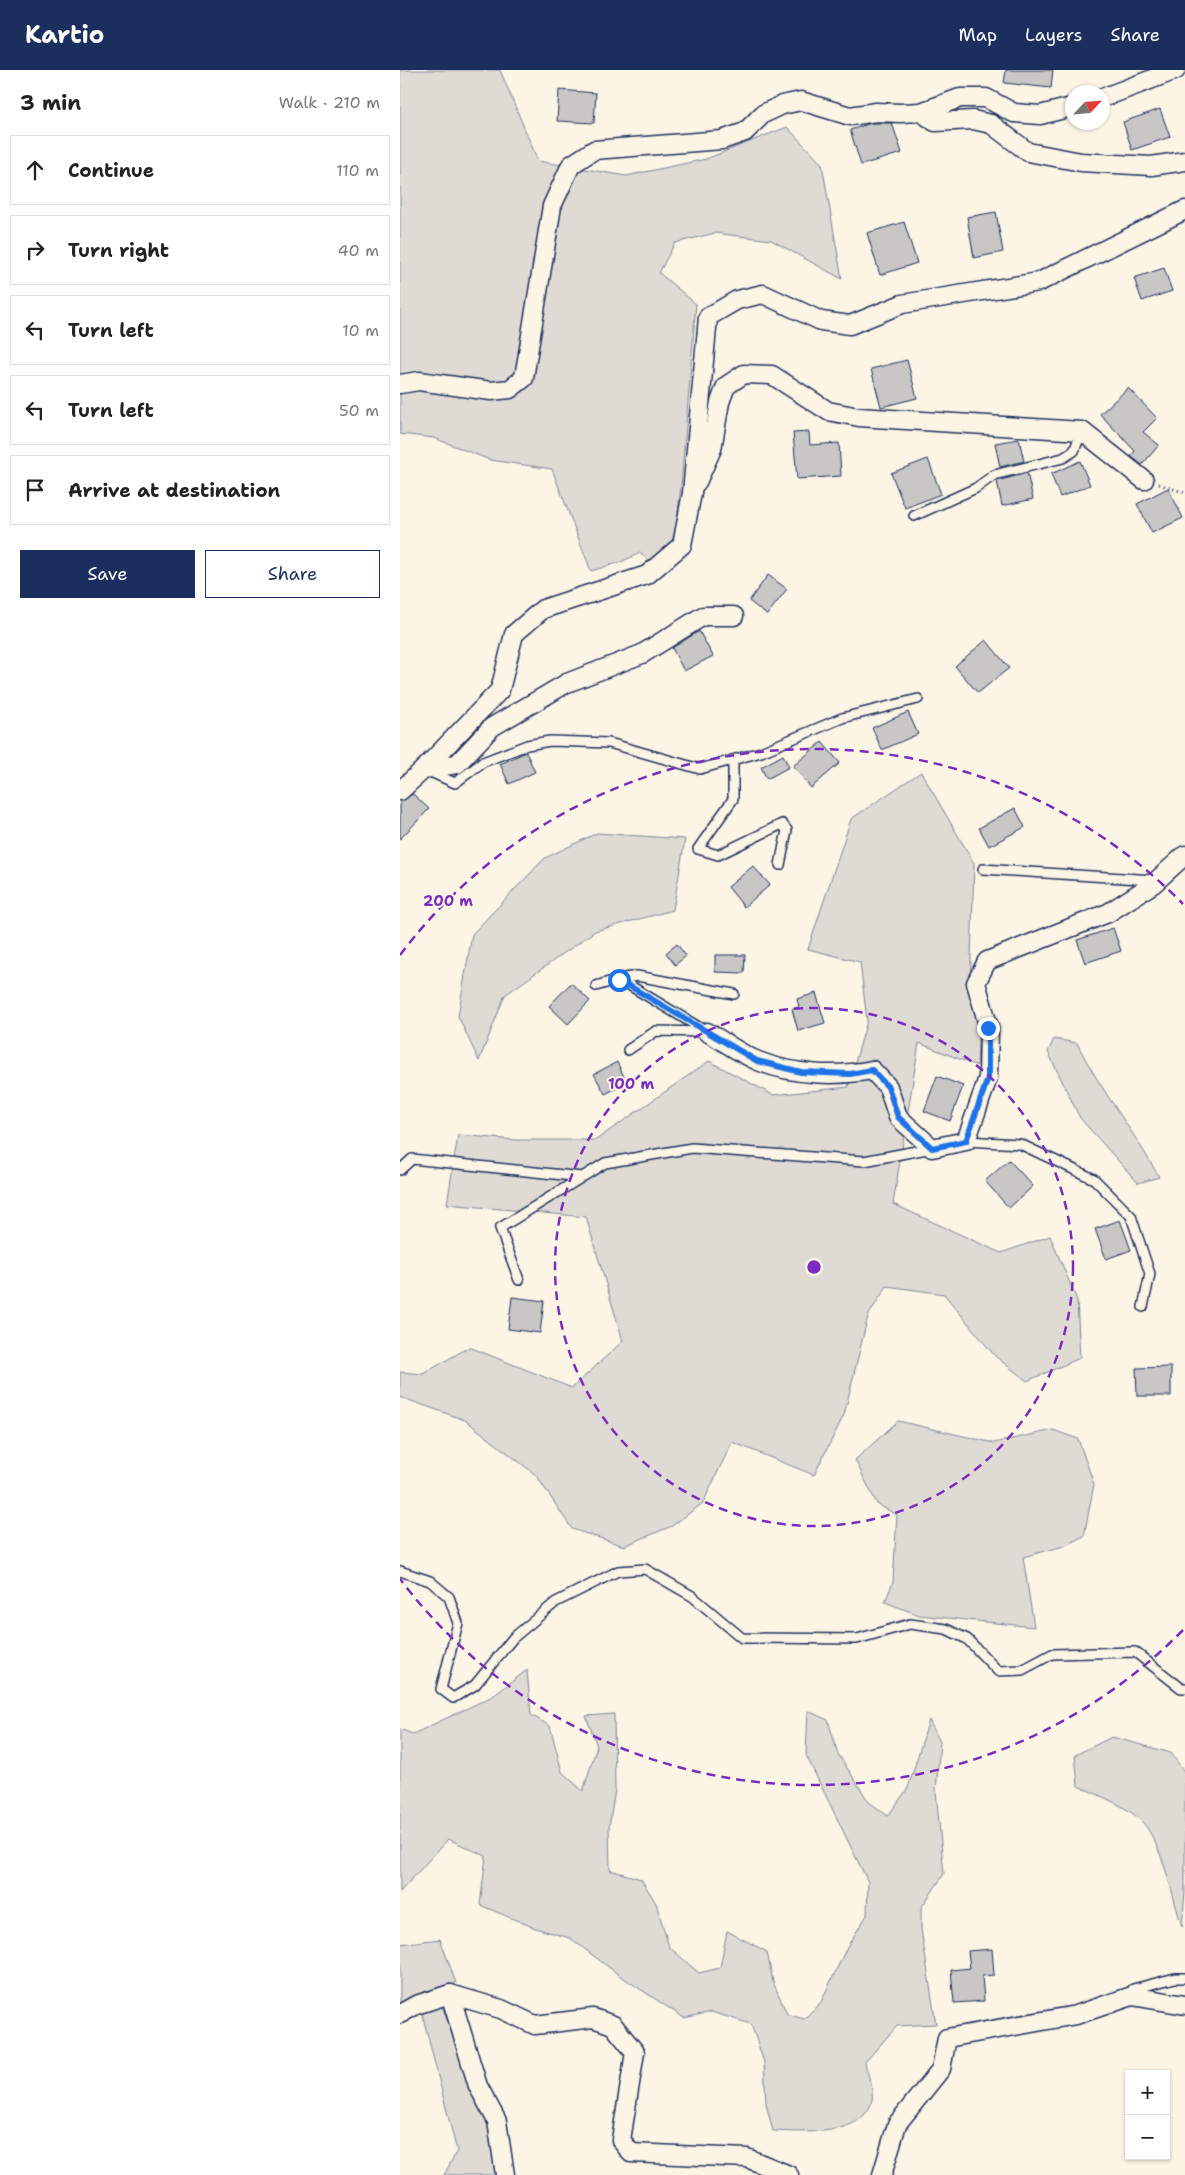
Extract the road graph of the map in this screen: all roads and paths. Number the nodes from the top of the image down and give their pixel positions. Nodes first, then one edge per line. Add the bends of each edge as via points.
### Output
1 (1176, 70) edge
2 (1110, 95) edge
3 (1065, 109) edge
4 (921, 112) junction
5 (1185, 161) edge
6 (1185, 210) edge
7 (400, 384) edge
8 (1082, 431) junction
9 (1144, 480) joint
10 (692, 493) junction
11 (1185, 493) edge
12 (914, 516) dead end
13 (734, 616) dead end
14 (918, 699) dead end
15 (733, 760) junction
16 (424, 769) junction
17 (400, 791) edge
18 (1185, 855) edge
19 (780, 865) dead end
20 (983, 869) dead end
21 (1157, 880) junction
22 (619, 980) junction
23 (596, 986) dead end
24 (734, 994) dead end
25 (708, 1032) junction
26 (628, 1050) dead end
27 (966, 1141) junction
28 (932, 1148) junction
29 (400, 1170) edge
30 (582, 1177) junction
31 (519, 1280) dead end
32 (1143, 1307) dead end
33 (400, 1571) edge
34 (1185, 1688) edge
35 (1185, 1978) edge
36 (450, 1994) junction
37 (1132, 1996) junction
38 (1185, 2006) edge
39 (400, 2014) edge
40 (505, 2175) edge
41 (789, 2175) edge
42 (882, 2175) edge

1 - 2 street
3 - 4 street via 1040,115 1014,113 986,98 960,98
4 - 5 street via 935,122 973,120 991,124 1028,152 1046,156 1081,162 1151,166
4 - 7 street via 876,112 850,116 801,100 763,114 745,132 722,140 594,150 570,165 552,206 524,378 510,389 491,391 420,382
6 - 10 street via 1039,282 902,304 850,325 821,321 763,294 737,300 708,316
8 - 9 street
8 - 10 street via 859,417 828,411 772,375 744,374 726,386 712,450
8 - 12 lane via 1074,451 1063,458 994,475 976,488
9 - 11 path
10 - 16 street via 682,544 647,575 543,609 514,634 500,690
13 - 16 street via 703,616 642,654 567,683 492,727 457,764
14 - 15 lane via 842,718 761,752
15 - 16 lane via 700,769 609,743 550,741 483,762 455,783
15 - 19 lane via 733,799 698,849 718,855 782,824 787,830
16 - 17 street
18 - 21 street
20 - 21 lane
21 - 27 street via 1108,913 987,961 976,983 988,1028 988,1078
22 - 23 lane
22 - 24 lane via 637,976
22 - 25 lane
25 - 26 lane via 656,1031
25 - 28 street via 757,1061 801,1072 850,1074 872,1070 888,1087 898,1117
27 - 28 street
27 - 32 lane via 1020,1144 1094,1179 1130,1216 1150,1274
28 - 30 lane via 864,1160 692,1148 605,1163
29 - 30 lane via 412,1159
30 - 31 lane via 500,1228
33 - 34 lane via 430,1581 449,1597 458,1623 441,1689 453,1698 475,1685 513,1638 556,1602 618,1571 645,1569 692,1596 742,1638 857,1639 910,1624 946,1629 967,1639 998,1671 1022,1670 1052,1654 1135,1652 1180,1688
35 - 37 lane via 1133,1989
36 - 39 street
36 - 40 street via 478,2086 497,2121
36 - 41 street via 501,2009 535,2025 593,2018 613,2026 635,2052 621,2140 631,2153 747,2158
37 - 38 street
37 - 42 street via 1076,2015 947,2038 941,2069 897,2124

